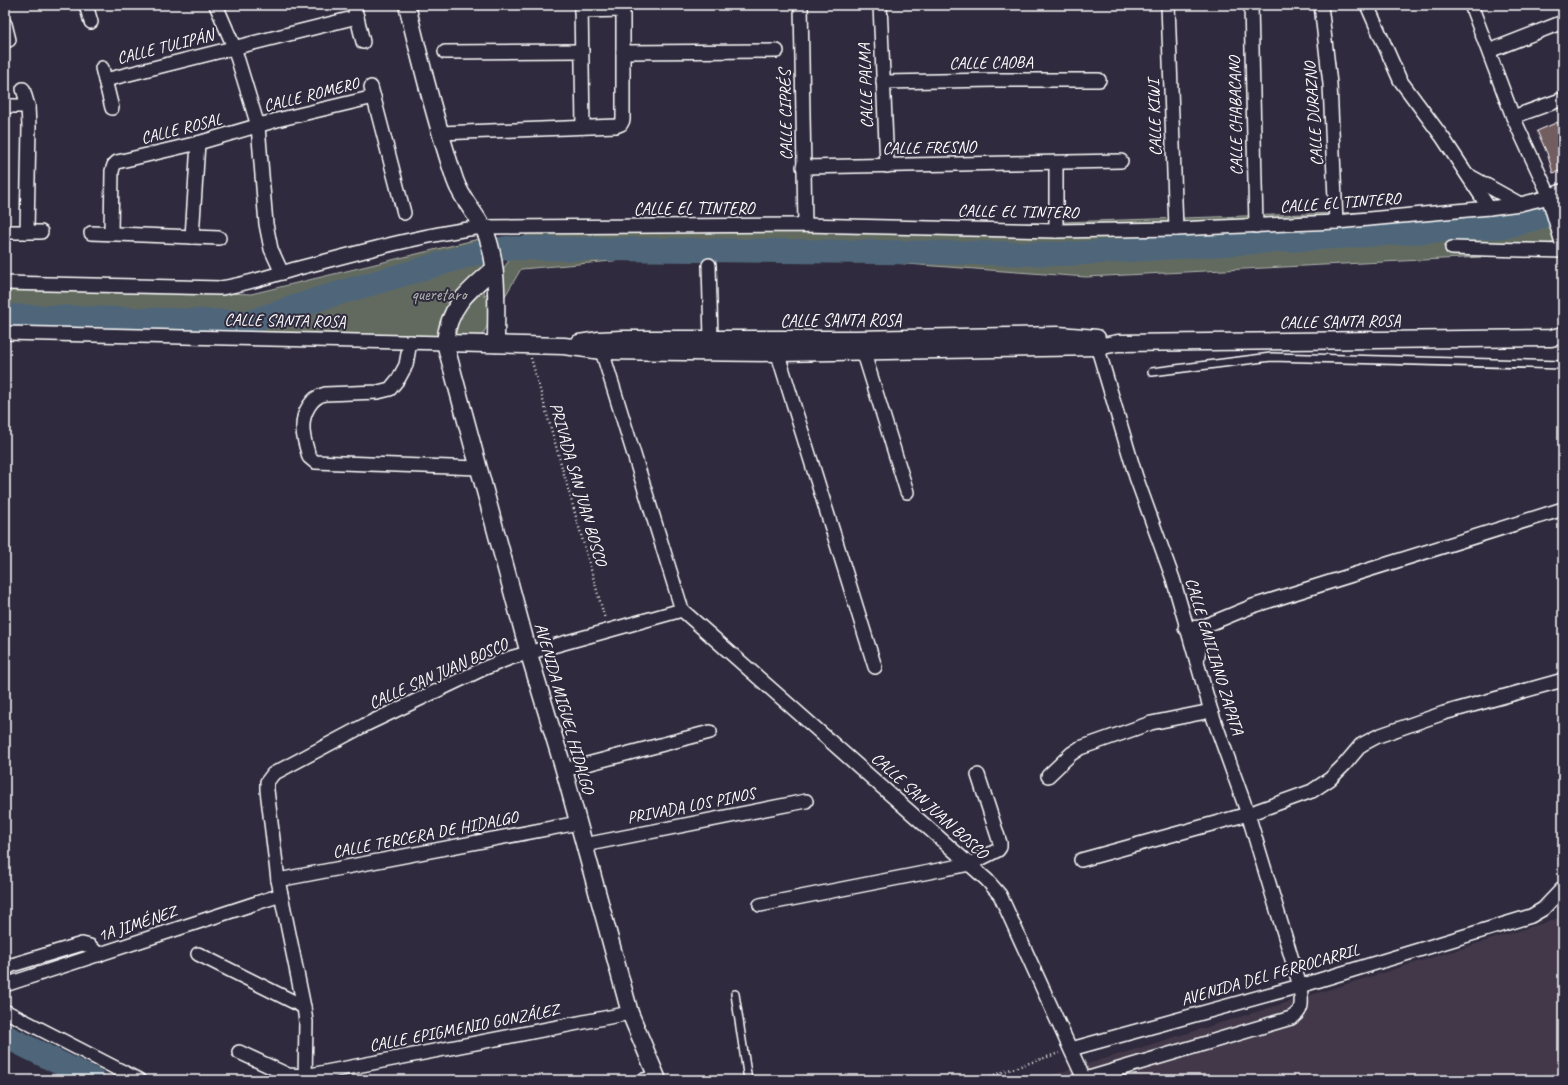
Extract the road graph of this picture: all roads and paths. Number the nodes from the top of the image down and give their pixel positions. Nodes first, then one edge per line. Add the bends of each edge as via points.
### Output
1 (86, 5) edge
2 (216, 5) edge
3 (407, 5) edge
4 (801, 5) edge
5 (880, 5) edge
6 (1168, 5) edge
7 (1251, 5) edge
8 (1322, 5) edge
9 (1367, 5) edge
10 (1471, 5) edge
11 (581, 8) edge
12 (623, 8) edge
13 (355, 11) edge
14 (91, 22) dead end
15 (1563, 22) edge
16 (5, 24) edge
17 (9, 40) dead end
18 (363, 42) dead end
19 (234, 47) junction
20 (582, 51) junction
21 (778, 51) dead end
22 (1489, 51) junction
23 (445, 52) dead end
24 (623, 52) junction
25 (1099, 80) dead end
26 (883, 82) junction
27 (23, 89) dead end
28 (1563, 99) edge
29 (5, 106) edge
30 (28, 106) junction
31 (112, 108) dead end
32 (1513, 117) junction
33 (258, 126) junction
34 (583, 128) junction
35 (440, 133) junction
36 (198, 142) junction
37 (1121, 161) dead end
38 (1056, 163) junction
39 (887, 166) junction
40 (803, 167) junction
41 (1468, 175) junction
42 (1557, 194) edge
43 (1520, 204) junction
44 (1489, 208) junction
45 (404, 214) dead end
46 (1336, 222) junction
47 (805, 225) junction
48 (1256, 226) junction
49 (1176, 229) junction
50 (1056, 231) junction
51 (5, 232) edge
52 (27, 232) junction
53 (41, 232) dead end
54 (485, 232) junction
55 (90, 233) dead end
56 (111, 233) junction
57 (192, 237) junction
58 (219, 238) dead end
59 (1563, 241) edge
60 (1452, 248) dead end
61 (1563, 251) edge
62 (494, 265) junction
63 (709, 265) dead end
64 (282, 273) junction
65 (5, 283) edge
66 (5, 333) edge
67 (1563, 335) edge
68 (711, 339) junction
69 (410, 342) junction
70 (1096, 342) junction
71 (445, 343) junction
72 (496, 344) junction
73 (527, 345) junction
74 (689, 345) junction
75 (858, 345) junction
76 (564, 346) junction
77 (776, 346) junction
78 (602, 351) junction
79 (1563, 365) edge
80 (1152, 372) dead end
81 (478, 468) junction
82 (907, 492) dead end
83 (1563, 509) edge
84 (682, 610) junction
85 (1202, 626) junction
86 (1186, 628) junction
87 (609, 631) junction
88 (529, 654) junction
89 (1196, 666) junction
90 (875, 667) dead end
91 (1563, 680) edge
92 (1211, 711) junction
93 (710, 732) dead end
94 (564, 770) junction
95 (978, 775) dead end
96 (1048, 776) dead end
97 (806, 801) dead end
98 (1248, 814) junction
99 (578, 823) junction
100 (584, 845) junction
101 (1081, 860) dead end
102 (970, 864) junction
103 (278, 880) junction
104 (1563, 888) edge
105 (281, 894) junction
106 (760, 905) dead end
107 (98, 954) junction
108 (198, 954) dead end
109 (5, 970) edge
110 (5, 985) edge
111 (1300, 986) junction
112 (735, 994) dead end
113 (304, 1007) junction
114 (5, 1011) edge
115 (630, 1013) junction
116 (1071, 1049) junction
117 (239, 1052) dead end
118 (305, 1078) edge
119 (653, 1079) edge
120 (138, 1080) edge
121 (748, 1080) edge
122 (979, 1080) edge
123 (1083, 1080) edge

1 - 14 street
2 - 19 street
3 - 35 street
4 - 40 street, CALLE CIPRÉS
5 - 26 street, CALLE PALMA
6 - 49 street, CALLE KIWI
7 - 48 street, CALLE CHABACANO
8 - 46 street, CALLE DURAZNO via 1330,84
9 - 41 street via 1400,80 1444,138
10 - 22 street
11 - 12 street
11 - 20 street
12 - 24 street
13 - 18 street
13 - 19 street, CALLE TULIPÁN
15 - 22 street
16 - 17 street
19 - 31 street, CALLE TULIPÁN via 104,74
19 - 33 street
20 - 23 street
20 - 34 street
21 - 24 street
22 - 32 street
24 - 34 street via 621,124
25 - 26 street, CALLE CAOBA
26 - 39 street, CALLE PALMA
27 - 30 street
28 - 32 street
29 - 30 street
30 - 52 street
32 - 42 street
33 - 36 street, CALLE ROSAL
33 - 45 street, CALLE ROMERO via 372,92
33 - 64 street via 266,224 271,249
34 - 35 street
35 - 54 street via 456,183
36 - 56 street, CALLE ROSAL via 121,161 114,165
36 - 57 street
37 - 38 street, CALLE FRESNO
38 - 39 street, CALLE FRESNO
38 - 50 street
39 - 40 street, CALLE FRESNO
40 - 47 street, CALLE CIPRÉS
41 - 43 street
41 - 44 street
42 - 43 street, CALLE EL TINTERO
42 - 59 street
43 - 44 street, CALLE EL TINTERO
44 - 46 street, CALLE EL TINTERO
46 - 48 street, CALLE EL TINTERO
47 - 50 street, CALLE EL TINTERO
47 - 54 street, CALLE EL TINTERO
48 - 49 street, CALLE EL TINTERO
49 - 50 street, CALLE EL TINTERO
51 - 52 street
52 - 53 street
54 - 62 street
54 - 64 street, CALLE EL TINTERO via 452,231 410,239
55 - 56 street
56 - 57 street
57 - 58 street
60 - 61 street
62 - 71 street via 455,307 446,329
62 - 72 street
63 - 68 street
64 - 65 street, CALLE EL TINTERO via 221,288
66 - 69 street, CALLE SANTA ROSA
67 - 70 street, CALLE SANTA ROSA via 1551,338
68 - 74 street, CALLE SANTA ROSA
68 - 77 street, CALLE SANTA ROSA
69 - 71 street, CALLE SANTA ROSA
69 - 81 street via 406,365 390,389 378,392 325,394 311,402 303,426 309,457 315,462
70 - 75 street, CALLE SANTA ROSA
70 - 86 street, CALLE EMILIANO ZAPATA via 1136,477
71 - 72 street, CALLE SANTA ROSA
71 - 81 street, AVENIDA MIGUEL HIDALGO
72 - 73 street, CALLE SANTA ROSA
73 - 76 street, CALLE SANTA ROSA
73 - 87 path, PRIVADA SAN JUAN BOSCO
74 - 76 street, CALLE SANTA ROSA via 606,339
74 - 77 street, CALLE SANTA ROSA
74 - 78 street, CALLE SANTA ROSA
75 - 77 street, CALLE SANTA ROSA
75 - 82 street via 866,360
76 - 78 street, CALLE SANTA ROSA
77 - 90 street
78 - 84 street
79 - 80 lane via 1271,357
81 - 88 street, AVENIDA MIGUEL HIDALGO
83 - 85 street via 1253,606
84 - 87 street, CALLE SAN JUAN BOSCO
84 - 102 street, CALLE SAN JUAN BOSCO
85 - 86 street
85 - 89 street
86 - 89 street, CALLE EMILIANO ZAPATA
87 - 88 street, CALLE SAN JUAN BOSCO
88 - 94 street, AVENIDA MIGUEL HIDALGO
88 - 103 street, CALLE SAN JUAN BOSCO via 485,668 365,725 273,774 267,782 267,790
89 - 92 street, CALLE EMILIANO ZAPATA
91 - 98 street via 1444,713 1378,736 1360,745 1330,779 1312,791
92 - 96 street via 1151,723 1080,748
92 - 98 street, CALLE EMILIANO ZAPATA
93 - 94 street
94 - 99 street, AVENIDA MIGUEL HIDALGO
95 - 102 street via 1000,847
97 - 100 street, PRIVADA LOS PINOS
98 - 101 street
98 - 111 street, CALLE EMILIANO ZAPATA
99 - 100 street, AVENIDA MIGUEL HIDALGO
99 - 103 street, CALLE TERCERA DE HIDALGO
100 - 115 street, AVENIDA MIGUEL HIDALGO
102 - 106 street
102 - 116 street, CALLE SAN JUAN BOSCO via 1000,895
103 - 105 street
104 - 111 street, AVENIDA DEL FERROCARRIL via 1531,916
105 - 107 street, 1A JIMÉNEZ
105 - 113 street
107 - 109 street via 90,946 82,944 12,965
107 - 110 street, 1A JIMÉNEZ
108 - 113 street
111 - 116 street, AVENIDA DEL FERROCARRIL
111 - 123 street, CALLE EMILIANO ZAPATA via 1302,1007 1298,1015
112 - 121 lane
113 - 118 street
114 - 120 street
115 - 118 street, CALLE EPIGMENIO GONZÁLEZ
115 - 119 street, AVENIDA MIGUEL HIDALGO
116 - 122 path
116 - 123 street, CALLE SAN JUAN BOSCO
117 - 118 street, CALLE EPIGMENIO GONZÁLEZ via 288,1075

